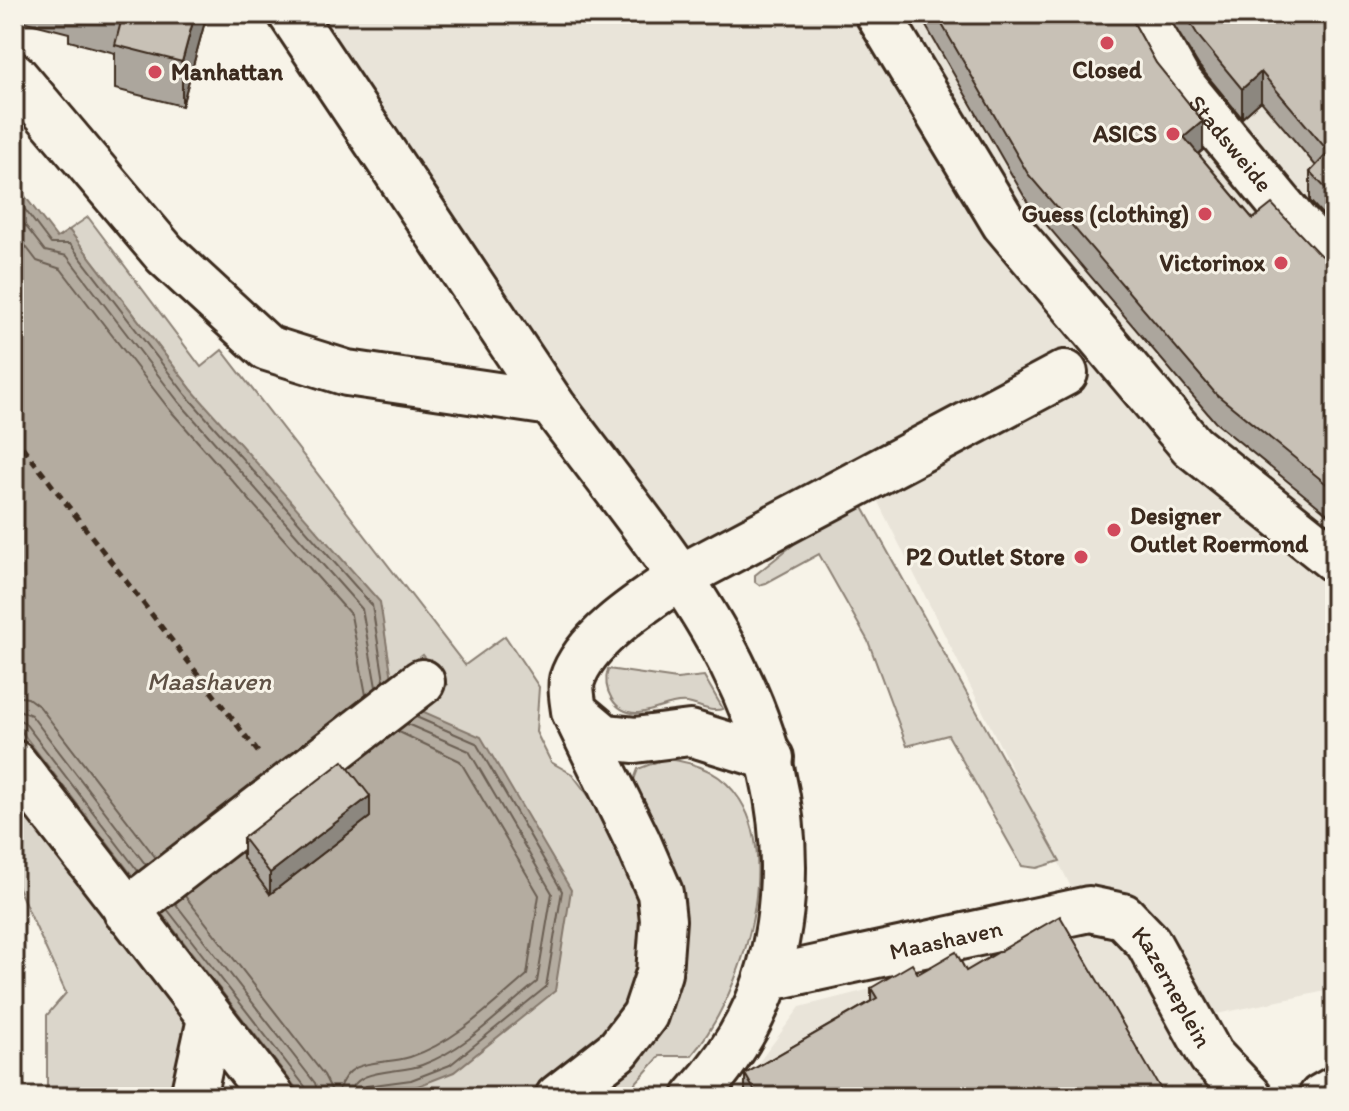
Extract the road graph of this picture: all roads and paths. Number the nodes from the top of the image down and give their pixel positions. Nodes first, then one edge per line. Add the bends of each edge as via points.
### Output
1 (291, 14) edge
2 (878, 14) edge
3 (1141, 14) edge
4 (14, 75) edge
5 (1335, 264) edge
6 (1065, 373) dead end
7 (551, 403) junction
8 (14, 436) edge
9 (1335, 560) edge
10 (679, 578) junction
11 (422, 682) dead end
12 (574, 711) junction
13 (771, 758) junction
14 (14, 763) edge
15 (285, 788) junction
16 (134, 905) junction
17 (1123, 916) joint
18 (770, 978) junction
19 (210, 1019) junction
20 (1335, 1089) edge
21 (697, 1096) edge
22 (193, 1097) edge
23 (272, 1097) edge
24 (558, 1097) edge
25 (1250, 1097) edge
26 (1321, 1097) edge

1 - 7 street
2 - 9 street via 1004,223 1192,446
3 - 5 street, Stadsweide via 1178,80
4 - 7 street via 165,254 267,348 347,373
6 - 10 street
7 - 10 street
8 - 15 path
10 - 12 street via 623,618 588,653 572,681
10 - 13 street via 717,635
11 - 15 street
12 - 13 street via 605,737 635,740 690,733
12 - 24 street via 660,893 663,920 659,973 645,1015 619,1049
13 - 18 street via 784,865
14 - 16 street
15 - 16 street
16 - 19 street
17 - 18 street, Maashaven via 1089,909
17 - 25 street, Kazerneplein via 1148,942 1211,1056
18 - 21 street via 724,1065
19 - 22 street
19 - 23 street
20 - 26 street

